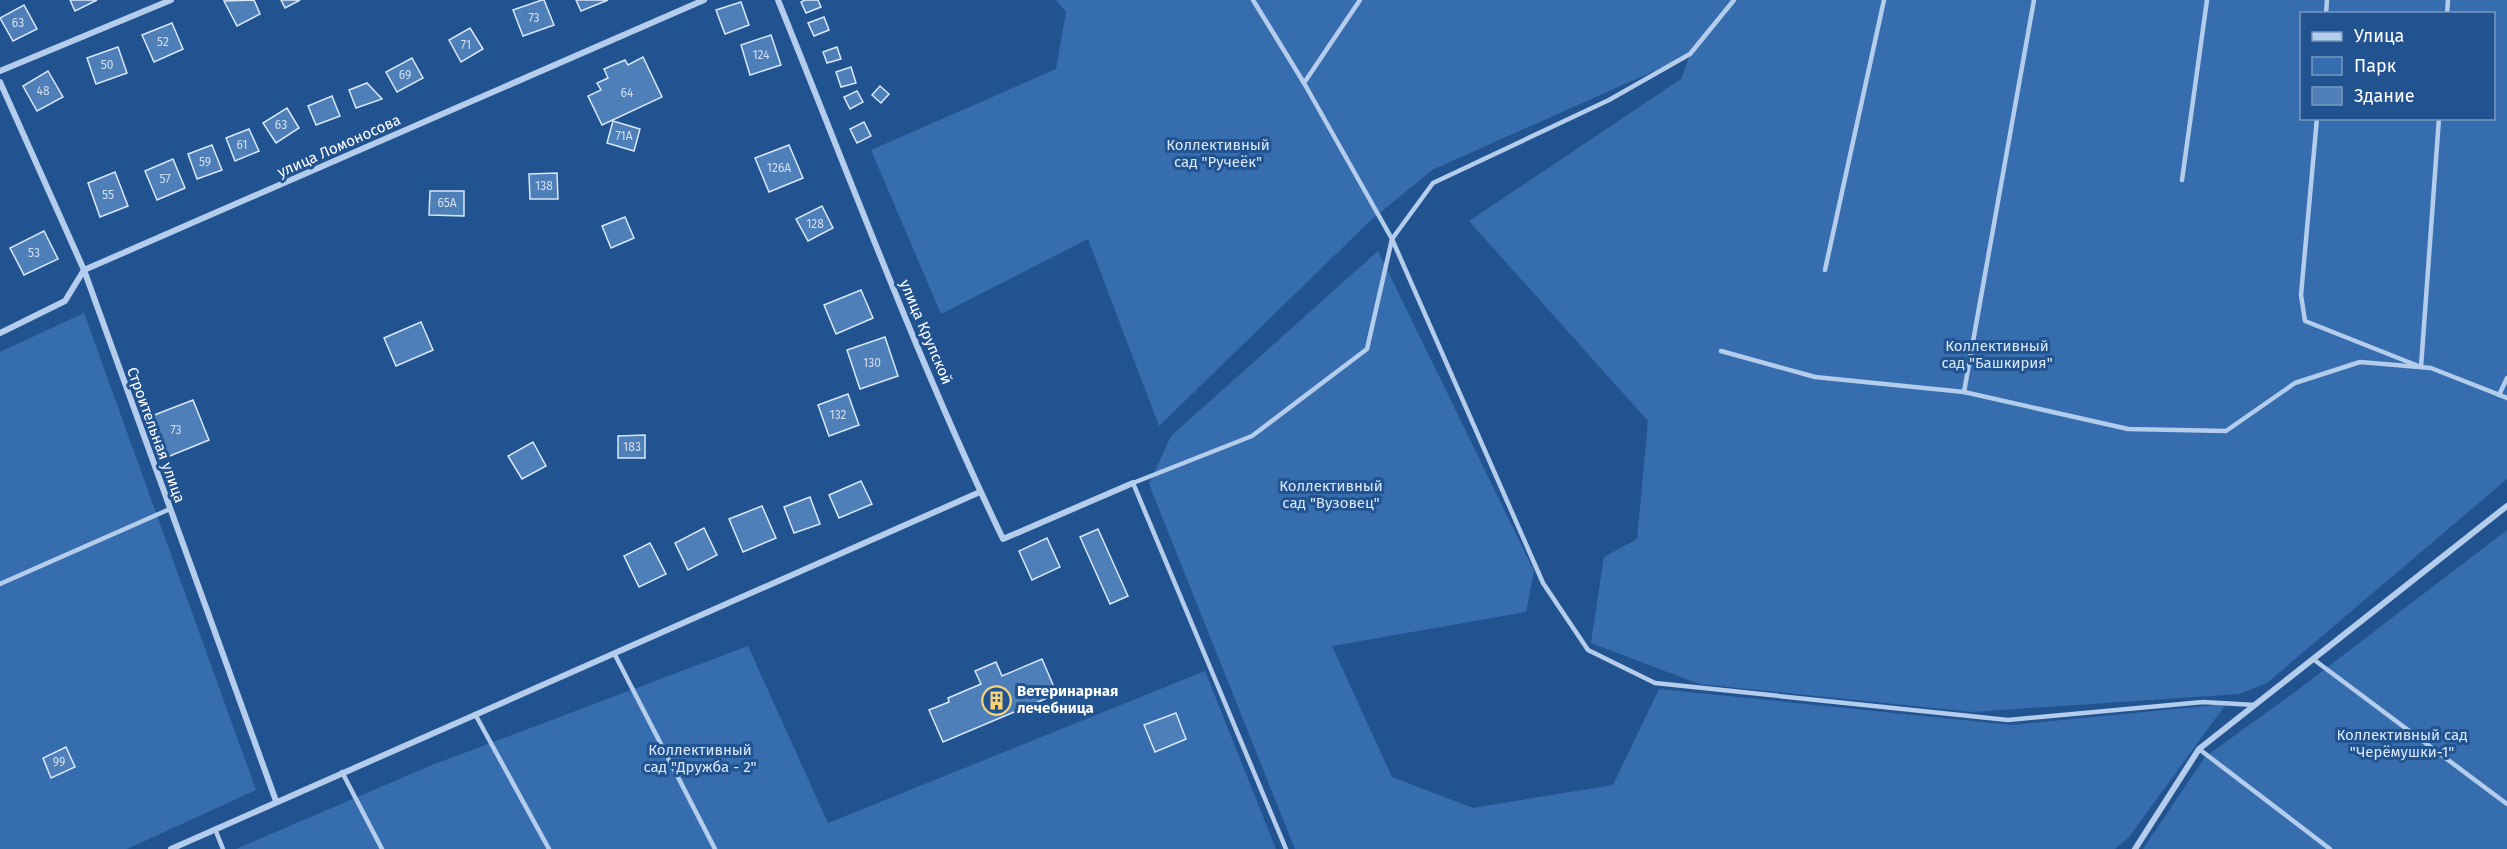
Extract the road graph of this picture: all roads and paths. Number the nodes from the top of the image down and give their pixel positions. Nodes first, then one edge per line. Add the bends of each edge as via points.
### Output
1 (171, 0) edge
2 (704, 0) edge
3 (778, 0) edge
4 (1252, 0) edge
5 (1360, 0) edge
6 (1734, 0) edge
7 (1884, 0) edge
8 (2034, 0) edge
9 (2207, 0) edge
10 (0, 72) edge
11 (0, 81) edge
12 (1304, 83) junction
13 (2317, 120) edge
14 (2439, 120) edge
15 (2182, 180) dead end
16 (1392, 239) junction
17 (84, 270) junction
18 (1825, 270) dead end
19 (0, 333) edge
20 (1721, 351) dead end
21 (2421, 367) junction
22 (2507, 378) edge
23 (1964, 392) junction
24 (2499, 395) junction
25 (2507, 398) edge
26 (1133, 483) junction
27 (980, 492) junction
28 (2507, 506) edge
29 (170, 509) junction
30 (0, 584) edge
31 (614, 653) junction
32 (2313, 659) junction
33 (2255, 705) junction
34 (475, 714) junction
35 (2199, 749) junction
36 (342, 772) junction
37 (276, 801) junction
38 (2507, 804) edge
39 (215, 829) junction
40 (171, 849) edge
41 (223, 849) edge
42 (382, 849) edge
43 (549, 849) edge
44 (716, 849) edge
45 (1286, 849) edge
46 (2135, 849) edge
47 (2330, 849) edge

1 - 10 street
2 - 17 street, улица Ломоносова
3 - 27 street, улица Крупской
4 - 12 lane
5 - 12 lane
6 - 16 lane via 1690,54 1609,100 1433,183
7 - 18 lane
8 - 23 lane
9 - 15 lane
11 - 17 street, Строительная улица
12 - 16 lane
13 - 21 lane via 2301,295 2306,321
14 - 21 lane
16 - 26 lane via 1367,349 1252,436
16 - 33 lane via 1543,583 1588,650 1655,683 2008,720 2203,702
17 - 19 street via 65,301
17 - 29 street, Строительная улица
20 - 23 lane via 1815,377
21 - 23 lane via 2360,362 2295,383 2226,431 2128,429
21 - 24 lane
22 - 24 lane
24 - 25 lane
26 - 27 street, улица Крупской via 1003,539
26 - 45 lane
27 - 31 street
28 - 32 street
29 - 30 lane
29 - 37 street, Строительная улица
31 - 34 street
31 - 44 lane
32 - 33 street
32 - 38 lane
33 - 35 street
34 - 36 street
34 - 43 lane
35 - 46 street
35 - 47 lane
36 - 37 street
36 - 42 lane
37 - 39 street
39 - 40 street
39 - 41 lane

